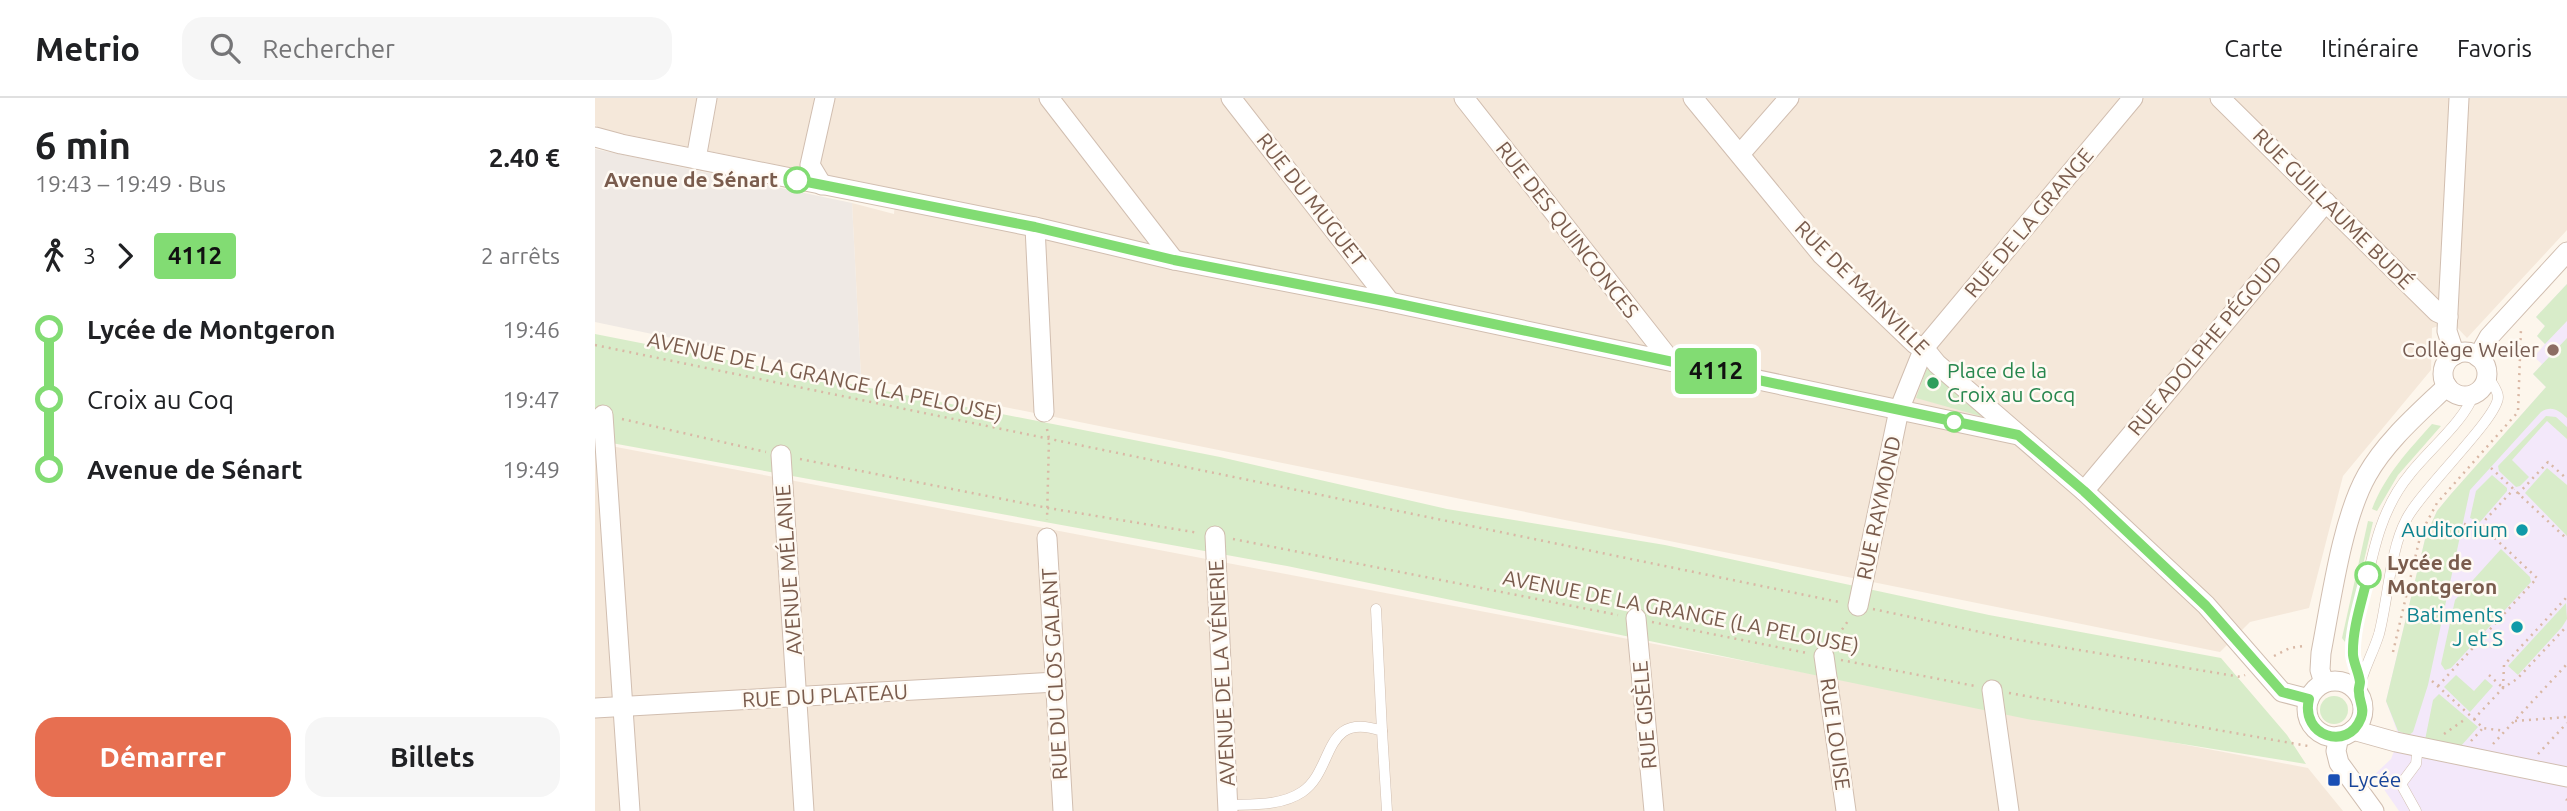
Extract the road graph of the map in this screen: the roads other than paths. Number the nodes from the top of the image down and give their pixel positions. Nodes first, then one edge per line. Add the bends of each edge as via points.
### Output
1 (708, 98) edge
2 (825, 98) edge
3 (1049, 98) edge
4 (1231, 98) edge
5 (1464, 98) edge
6 (1693, 98) edge
7 (1789, 98) edge
8 (2133, 98) edge
9 (2220, 98) edge
10 (2459, 98) edge
11 (595, 137) edge
12 (1740, 154) junction
13 (696, 159) junction
14 (822, 185) junction
15 (2326, 202) junction
16 (1035, 227) junction
17 (2567, 252) edge
18 (1174, 260) junction
19 (1390, 302) junction
20 (2448, 317) junction
21 (1924, 348) junction
22 (2455, 355) junction
23 (1671, 361) junction
24 (2482, 365) junction
25 (2447, 386) junction
26 (2473, 394) junction
27 (1044, 410) road end
28 (1899, 410) junction
29 (603, 415) road end
30 (2018, 435) junction
31 (781, 455) road end
32 (2084, 491) junction
33 (1047, 529) road end
34 (1215, 536) road end
35 (1858, 606) road end
36 (1376, 609) dead end
37 (1636, 618) road end
38 (1823, 656) road end
39 (1056, 682) junction
40 (2324, 684) junction
41 (2359, 688) junction
42 (1992, 690) road end
43 (797, 698) junction
44 (2309, 699) junction
45 (622, 706) junction
46 (595, 708) edge
47 (1382, 731) junction
48 (2343, 739) junction
49 (2422, 746) junction
50 (2567, 777) edge
51 (1228, 808) edge
52 (629, 811) edge
53 (804, 811) edge
54 (1063, 811) edge
55 (1387, 811) edge
56 (1654, 811) edge
57 (1846, 811) edge
58 (2009, 811) edge
59 (2374, 811) edge
60 (2416, 811) edge

1 - 13 street
2 - 14 street via 810,165
3 - 18 street
4 - 19 street, RUE DU MUGUET
5 - 23 street, RUE DES QUINCONCES
6 - 12 street, RUE DE MAINVILLE
7 - 12 street
8 - 21 street, RUE DE LA GRANGE
9 - 15 street, RUE GUILLAUME BUDÉ
10 - 20 street
11 - 13 street
12 - 21 street, RUE DE MAINVILLE via 1822,255
13 - 14 street
14 - 16 street
15 - 20 street, RUE GUILLAUME BUDÉ via 2437,312
15 - 32 street, RUE ADOLPHE PÉGOUD
16 - 18 street
16 - 27 street
17 - 24 street via 2489,337
18 - 19 street
19 - 23 street
20 - 22 street via 2447,331
21 - 28 street
21 - 30 street, RUE DE MAINVILLE
22 - 24 street via 2467,352
22 - 25 street via 2444,367
23 - 28 street
24 - 26 street via 2484,385
24 - 41 lane via 2499,400 2405,521 2373,654
25 - 26 street via 2455,394
25 - 40 street via 2389,446 2367,475 2356,501 2316,644
26 - 41 lane via 2467,411 2410,473 2386,510 2368,572 2353,656
28 - 30 street
28 - 35 street, RUE RAYMOND
29 - 45 street
30 - 32 street, RUE DE MAINVILLE
31 - 43 street, AVENUE MÉLANIE
32 - 44 street, RUE DE MAINVILLE via 2206,606 2282,692
33 - 39 street, RUE DU CLOS GALANT
34 - 51 street, AVENUE DE LA VÉNERIE
36 - 47 lane
37 - 56 street, RUE GISÈLE
38 - 57 street, RUE LOUISE
39 - 43 street, RUE DU PLATEAU
39 - 54 street, RUE DU CLOS GALANT
40 - 41 street via 2339,681
40 - 44 street
41 - 48 street via 2363,709 2358,724
42 - 58 street
43 - 45 street, RUE DU PLATEAU
43 - 53 street, AVENUE MÉLANIE
44 - 48 street via 2313,726
45 - 46 street, RUE DU PLATEAU
45 - 52 street
47 - 51 lane via 1364,725 1345,730 1329,747 1305,790 1285,802
47 - 55 lane
48 - 49 street
48 - 59 street via 2339,763
49 - 50 street
49 - 60 lane via 2401,784

